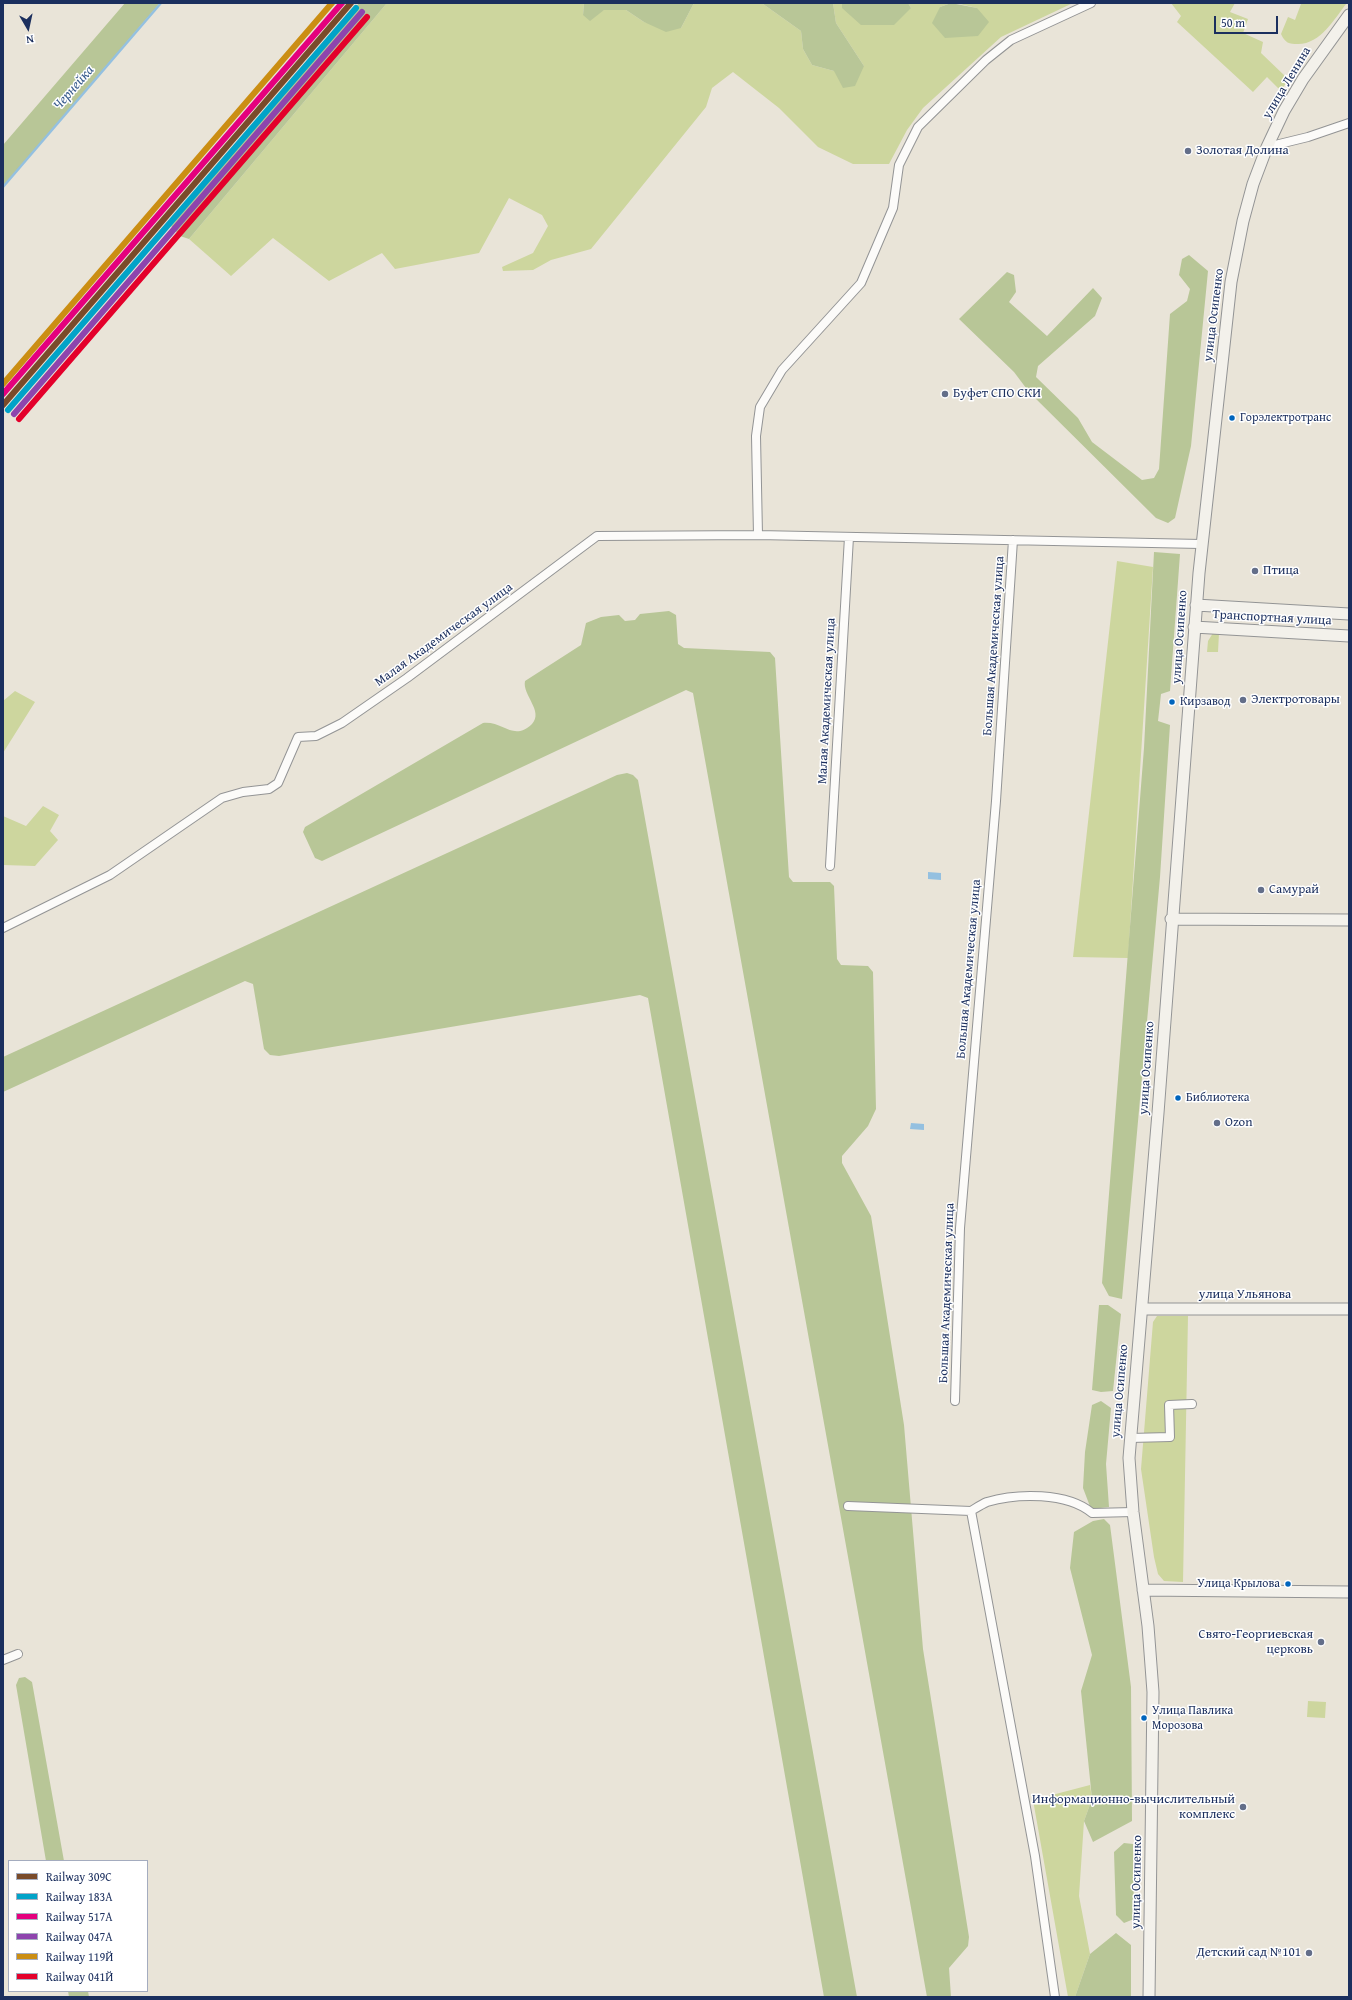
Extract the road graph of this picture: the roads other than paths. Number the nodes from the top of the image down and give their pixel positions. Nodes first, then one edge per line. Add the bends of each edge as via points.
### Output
1 (1091, 3) edge
2 (1349, 15) edge
3 (1349, 123) edge
4 (1267, 147) junction
5 (758, 535) junction
6 (849, 537) junction
7 (1013, 540) junction
8 (1201, 544) junction
9 (1196, 605) junction
10 (1349, 614) edge
11 (1194, 627) junction
12 (1349, 636) edge
13 (830, 866) dead end
14 (1171, 919) junction
15 (1349, 920) edge
16 (3, 928) edge
17 (1142, 1309) junction
18 (1349, 1309) edge
19 (955, 1401) dead end
20 (1192, 1404) dead end
21 (1130, 1438) junction
22 (848, 1506) dead end
23 (971, 1511) junction
24 (1133, 1512) junction
25 (1143, 1590) junction
26 (1349, 1592) edge
27 (18, 1654) dead end
28 (3, 1660) edge
29 (1055, 1997) edge
30 (1149, 1997) edge

1 - 5 street via 1011,40 986,60 918,128 899,165 893,208 861,283 782,370 760,407 756,436
2 - 4 main road, улица Ленина via 1303,79
3 - 4 street
4 - 8 main road, улица Осипенко via 1243,221 1231,282
5 - 6 street
5 - 16 street, Малая Академическая улица via 597,536 407,678 342,723 316,736 298,737 278,783 269,789 222,798 110,875
6 - 7 street
6 - 13 street, Малая Академическая улица
7 - 8 street
7 - 19 street, Большая Академическая улица via 996,801 960,1228
8 - 9 main road, улица Осипенко
9 - 10 main road, Транспортная улица
9 - 11 main road, улица Осипенко
11 - 12 main road, Транспортная улица
11 - 14 main road, улица Осипенко
14 - 15 main road
14 - 17 main road, улица Осипенко
17 - 18 main road, улица Ульянова
17 - 21 main road, улица Осипенко
20 - 21 street via 1169,1405 1170,1437
21 - 24 main road, улица Осипенко via 1129,1474
22 - 23 street
23 - 24 street via 987,1502 1034,1495 1066,1499 1092,1513
23 - 29 street via 1035,1856
24 - 25 main road, улица Осипенко
25 - 26 main road
25 - 30 main road, улица Осипенко via 1152,1663 1154,1705
27 - 28 street

